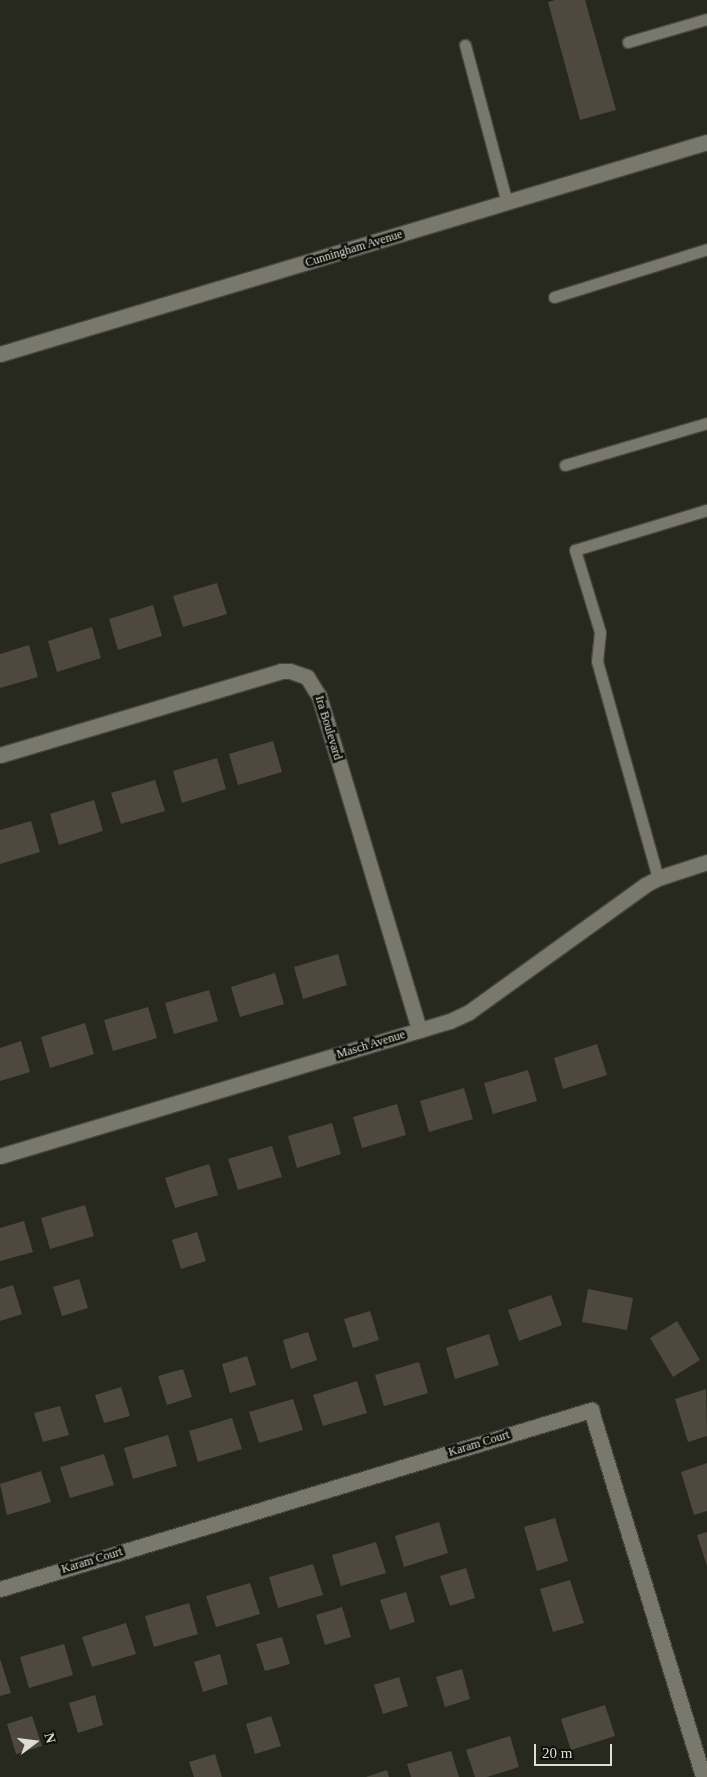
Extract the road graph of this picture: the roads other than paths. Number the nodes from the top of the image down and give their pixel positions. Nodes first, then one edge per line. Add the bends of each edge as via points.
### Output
1 (707, 19) edge
2 (628, 42) dead end
3 (465, 45) dead end
4 (707, 142) edge
5 (507, 204) junction
6 (707, 249) edge
7 (554, 297) dead end
8 (0, 354) edge
9 (707, 423) edge
10 (565, 465) dead end
11 (707, 510) edge
12 (0, 755) edge
13 (707, 862) edge
14 (658, 878) junction
15 (419, 1030) junction
16 (0, 1156) edge
17 (0, 1589) edge
18 (703, 1777) edge

1 - 2 lane
3 - 5 lane
4 - 5 street, Cunningham Avenue
5 - 8 street, Cunningham Avenue
6 - 7 lane
9 - 10 lane
11 - 14 lane via 575,550 600,632 597,660
12 - 15 street, Ira Boulevard via 281,672 290,671 307,677 319,696
13 - 14 street, Masch Avenue
14 - 15 street, Masch Avenue via 597,917 469,1012
15 - 16 street, Masch Avenue
17 - 18 street, Karam Court via 591,1410

